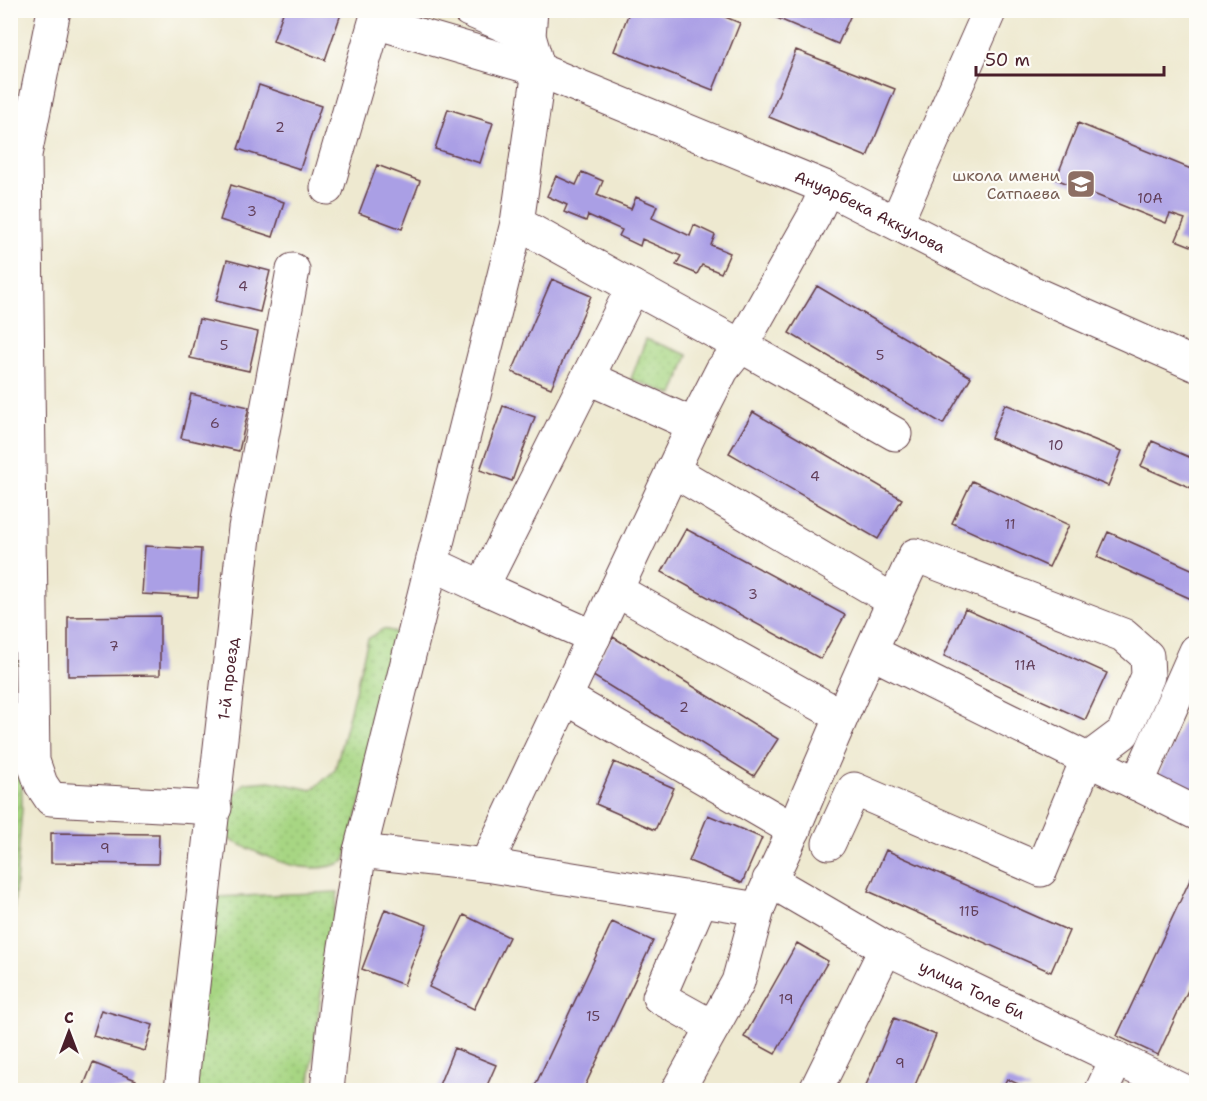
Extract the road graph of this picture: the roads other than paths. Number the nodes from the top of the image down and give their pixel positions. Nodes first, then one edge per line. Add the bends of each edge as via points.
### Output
1 (54, 10) edge
2 (469, 10) edge
3 (990, 10) edge
4 (530, 23) edge
5 (539, 70) junction
6 (327, 188) dead end
7 (827, 188) junction
8 (897, 221) junction
9 (517, 223) junction
10 (293, 270) dead end
11 (633, 287) junction
12 (741, 346) junction
13 (1197, 365) edge
14 (589, 378) junction
15 (694, 425) junction
16 (895, 434) dead end
17 (672, 470) junction
18 (433, 564) junction
19 (483, 587) junction
20 (616, 590) junction
21 (894, 601) junction
22 (594, 637) junction
23 (1197, 651) edge
24 (871, 652) junction
25 (565, 697) junction
26 (841, 716) junction
27 (1087, 760) junction
28 (1137, 784) junction
29 (215, 808) junction
30 (1197, 813) edge
31 (794, 830) junction
32 (829, 843) dead end
33 (360, 851) junction
34 (486, 865) junction
35 (764, 894) junction
36 (701, 900) junction
37 (886, 948) junction
38 (713, 1027) junction
39 (1117, 1058) junction
40 (182, 1090) edge
41 (327, 1090) edge
42 (678, 1090) edge
43 (816, 1090) edge
44 (1102, 1090) edge
45 (1182, 1090) edge

1 - 29 street via 25,155 33,761 51,799
2 - 4 street
3 - 8 street
4 - 5 street
5 - 6 street, Ануарбека Аккулова via 375,22
5 - 7 street, Ануарбека Аккулова
5 - 9 street
7 - 8 street, Ануарбека Аккулова
7 - 12 street
8 - 13 street, Ануарбека Аккулова via 1029,291
9 - 11 street
9 - 18 street
10 - 29 street, 1-й проезд via 245,528
11 - 12 street
11 - 14 street
12 - 15 street via 722,370
12 - 16 street
14 - 15 street
14 - 19 street
15 - 17 street
17 - 20 street
17 - 21 street
18 - 19 street
18 - 33 street
19 - 22 street
20 - 22 street
20 - 26 street
21 - 24 street
21 - 27 street via 915,555 1123,635 1147,656 1148,676 1123,733
22 - 25 street
23 - 28 street
24 - 26 street
24 - 27 street
25 - 31 street
25 - 34 street
26 - 31 street
27 - 28 street
27 - 32 street via 1041,870 854,789
28 - 30 street
29 - 40 street, 1-й проезд
31 - 35 street
33 - 34 street
33 - 41 street
34 - 36 street
35 - 36 street
35 - 37 street, улица Толе би
35 - 38 street via 738,982
36 - 38 street via 659,997
37 - 39 street, улица Толе би
37 - 43 street
38 - 42 street
39 - 44 street
39 - 45 street, улица Толе би

